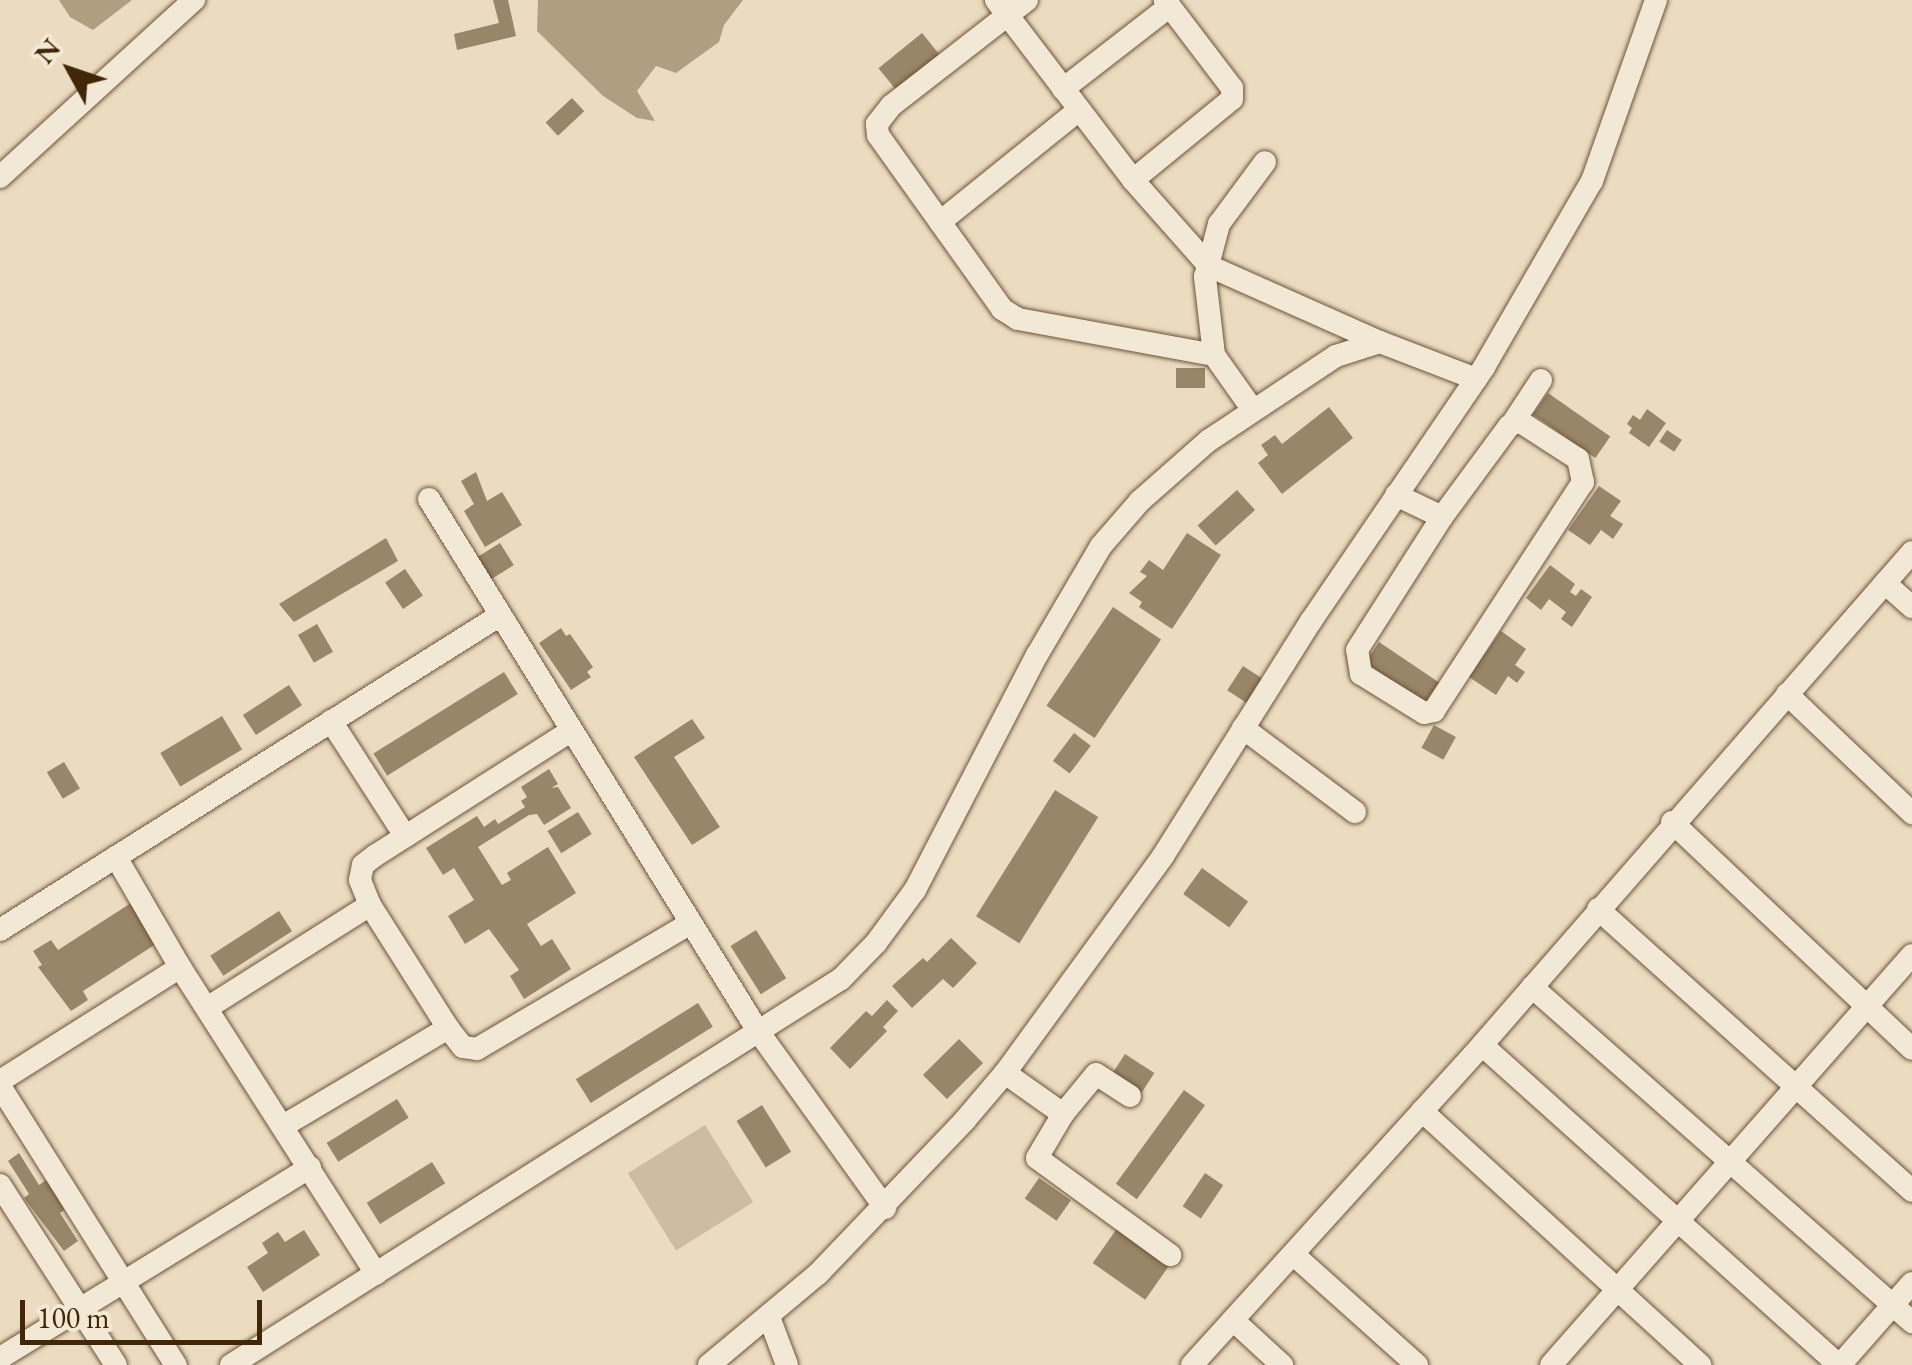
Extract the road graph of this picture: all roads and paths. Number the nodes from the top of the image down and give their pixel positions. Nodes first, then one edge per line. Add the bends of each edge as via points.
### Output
1 (194, 0) edge
2 (1027, 0) edge
3 (1656, 0) edge
4 (1168, 3) edge
5 (1002, 8) edge
6 (1063, 89) junction
7 (1079, 110) junction
8 (1265, 162) dead end
9 (0, 177) edge
10 (1134, 180) junction
11 (940, 222) junction
12 (1209, 266) junction
13 (1380, 342) junction
14 (1214, 355) junction
15 (1476, 379) junction
16 (1541, 380) dead end
17 (1253, 410) junction
18 (1514, 422) junction
19 (1396, 496) junction
20 (429, 499) dead end
21 (1442, 517) junction
22 (1912, 552) edge
23 (1885, 583) junction
24 (1912, 606) edge
25 (499, 616) junction
26 (1786, 694) junction
27 (331, 722) junction
28 (1243, 728) junction
29 (571, 731) junction
30 (1354, 812) dead end
31 (1912, 813) edge
32 (1672, 822) junction
33 (405, 836) junction
34 (116, 857) junction
35 (370, 905) junction
36 (1598, 909) junction
37 (691, 923) junction
38 (0, 930) edge
39 (1912, 955) edge
40 (180, 966) junction
41 (1532, 987) junction
42 (1867, 1006) junction
43 (207, 1008) junction
44 (448, 1028) junction
45 (758, 1032) junction
46 (1482, 1045) junction
47 (1912, 1050) edge
48 (1006, 1072) junction
49 (0, 1084) edge
50 (1796, 1087) junction
51 (1130, 1096) dead end
52 (1422, 1112) junction
53 (1063, 1114) junction
54 (283, 1126) junction
55 (1730, 1162) junction
56 (310, 1167) junction
57 (0, 1186) edge
58 (1912, 1191) edge
59 (884, 1208) junction
60 (1678, 1220) junction
61 (1170, 1255) dead end
62 (1294, 1255) junction
63 (376, 1274) junction
64 (123, 1281) junction
65 (1912, 1283) edge
66 (1617, 1290) junction
67 (1892, 1305) junction
68 (80, 1308) junction
69 (770, 1317) junction
70 (1233, 1320) junction
71 (1912, 1322) edge
72 (0, 1358) edge
73 (1553, 1364) edge
74 (116, 1365) edge
75 (176, 1365) edge
76 (232, 1365) edge
77 (709, 1365) edge
78 (786, 1365) edge
79 (1192, 1365) edge
80 (1282, 1365) edge
81 (1417, 1365) edge
82 (1700, 1365) edge
83 (1839, 1365) edge

1 - 9 street
2 - 5 street
3 - 15 street via 1592,181
4 - 6 street
4 - 10 street via 1232,88 1232,99
5 - 6 street
5 - 11 street via 876,124
6 - 7 street
7 - 10 street
7 - 11 street
8 - 12 street via 1220,224
10 - 12 street
11 - 14 street via 1002,309 1018,319
12 - 13 street
12 - 14 street
13 - 15 street
13 - 17 street via 1336,356
14 - 17 street
15 - 19 street
16 - 18 street
17 - 45 street via 1153,489 1101,546 915,890 876,943 841,979
18 - 21 street
18 - 21 street via 1578,458 1583,482 1434,711 1424,713 1361,674 1356,660
19 - 21 street
19 - 28 street
20 - 25 street
22 - 23 street
23 - 24 street
23 - 26 street
25 - 27 street
25 - 29 street
26 - 31 street
26 - 32 street
27 - 33 street
27 - 34 street
28 - 30 street
28 - 48 street via 1163,856
29 - 33 street
29 - 37 street
32 - 36 street
32 - 42 street
33 - 35 street via 364,866 360,880
34 - 38 street
34 - 40 street
35 - 43 street
35 - 44 street
36 - 41 street
36 - 50 street
37 - 44 street via 477,1049 462,1047
37 - 45 street
39 - 42 street
40 - 43 street
40 - 49 street
41 - 46 street
41 - 55 street
42 - 47 street
42 - 50 street
43 - 54 street
44 - 54 street
45 - 59 street
45 - 63 street
46 - 52 street
46 - 60 street
48 - 53 street
48 - 59 street
49 - 64 street
50 - 55 street
50 - 58 street
51 - 53 street via 1096,1074
52 - 62 street
52 - 66 street
53 - 61 street via 1039,1150 1042,1165
54 - 56 street
55 - 60 street
55 - 67 street
56 - 63 street
56 - 64 street
57 - 68 street
59 - 69 street
60 - 66 street
60 - 83 street
62 - 70 street
62 - 81 street
63 - 76 street
64 - 68 street
64 - 75 street
65 - 67 street
66 - 73 street
66 - 82 street
67 - 71 street
67 - 83 street
68 - 72 street
68 - 74 street
69 - 77 street
69 - 78 street
70 - 79 street
70 - 80 street

